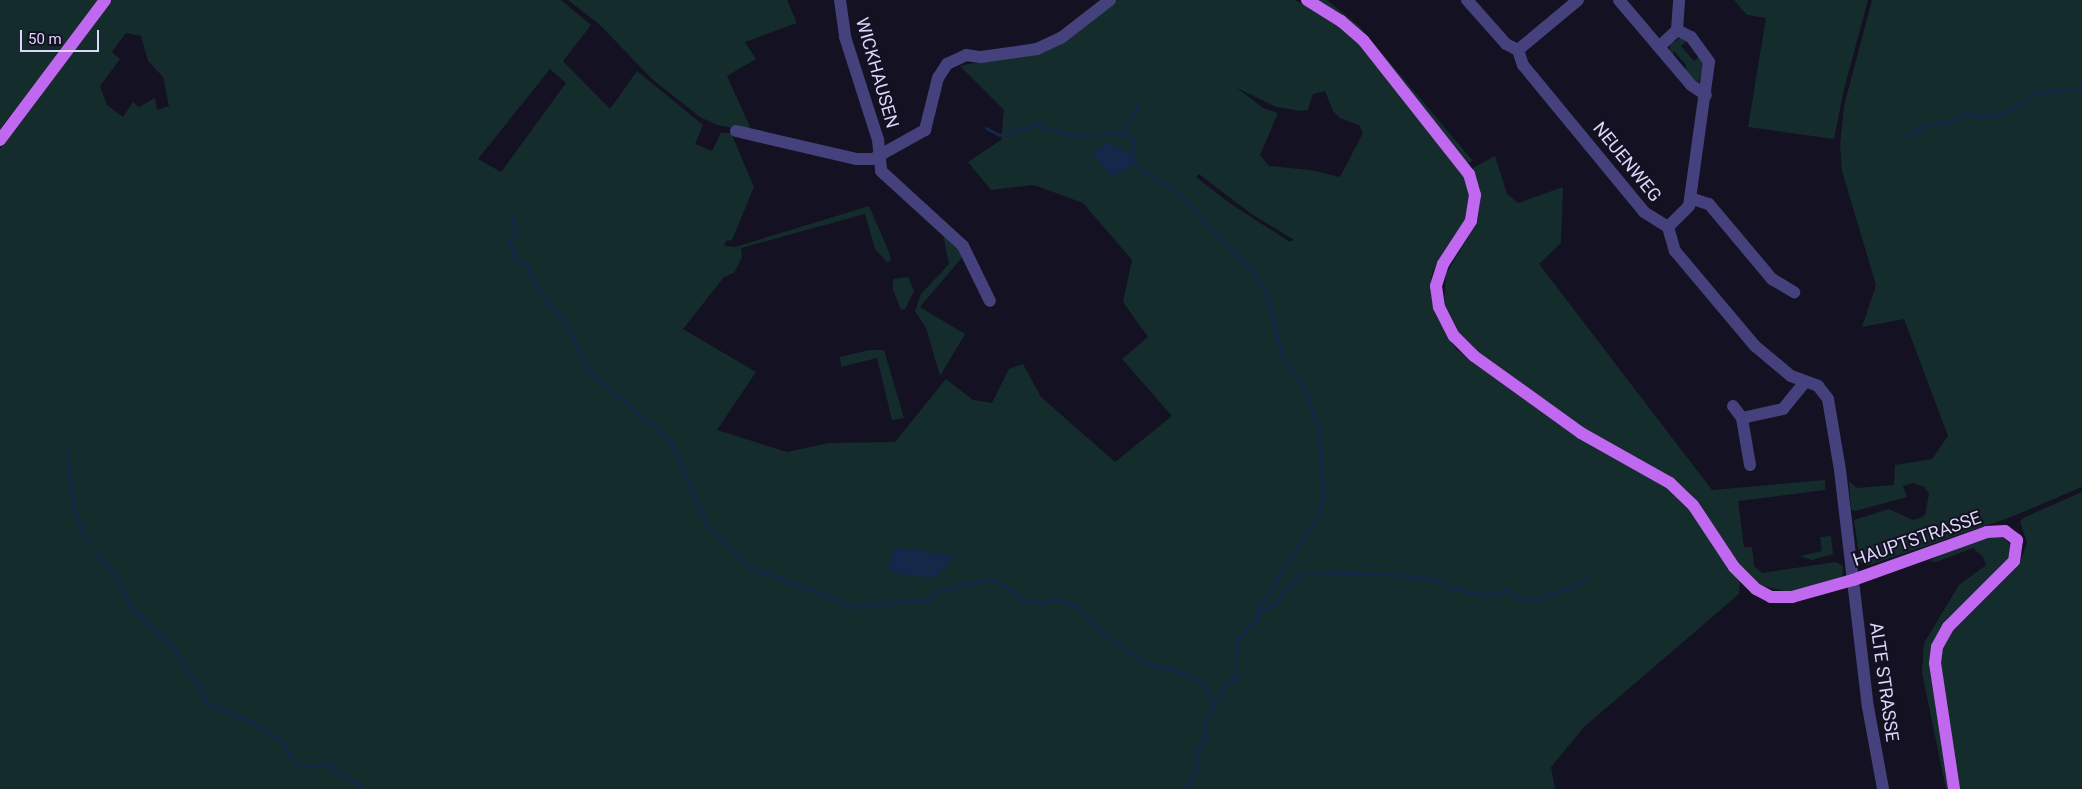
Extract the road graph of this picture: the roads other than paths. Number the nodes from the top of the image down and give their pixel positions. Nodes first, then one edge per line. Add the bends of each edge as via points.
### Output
1 (105, 0) edge
2 (840, 0) edge
3 (1110, 0) edge
4 (1307, 0) edge
5 (1468, 0) edge
6 (1578, 0) edge
7 (1619, 0) edge
8 (1679, 0) edge
9 (1677, 30) junction
10 (1659, 47) junction
11 (1518, 50) junction
12 (1706, 95) junction
13 (736, 131) dead end
14 (0, 140) edge
15 (879, 156) junction
16 (1690, 198) junction
17 (1668, 227) junction
18 (1794, 292) dead end
19 (990, 301) dead end
20 (1804, 383) junction
21 (1733, 406) dead end
22 (1742, 418) junction
23 (1750, 465) dead end
24 (1853, 580) junction
25 (1883, 789) edge
26 (1954, 789) edge

1 - 14 main road
2 - 15 street, WICKHAUSEN via 845,37 878,140
3 - 15 street, WICKHAUSEN via 1061,38 1037,49 981,57 966,55 947,64 938,78 925,130
4 - 24 main road, HAUPTSTRASSE via 1364,40 1469,174 1475,195 1471,221 1443,264 1436,286 1439,307 1454,336 1474,356 1580,433 1670,483 1693,505 1734,566 1756,589 1784,598
5 - 11 street, NEUENWEG via 1506,44
6 - 11 street
7 - 10 street
8 - 9 street
9 - 10 street
9 - 12 street via 1691,37 1708,58
10 - 12 street via 1691,85
11 - 17 street, NEUENWEG via 1523,65 1644,212
12 - 16 street
13 - 15 street, WICKHAUSEN via 856,159
15 - 19 street, WICKHAUSEN via 886,177 963,246
16 - 17 street via 1686,211
16 - 18 street via 1709,204 1772,279
17 - 20 street via 1675,251 1755,346 1775,365
20 - 22 street via 1783,409
20 - 24 street via 1818,386 1831,407
21 - 22 street
22 - 23 street
24 - 25 street, ALTE STRASSE via 1868,708
24 - 26 main road, HAUPTSTRASSE via 1988,532 2005,531 2017,540 2014,561 1948,627 1938,646 1935,663

